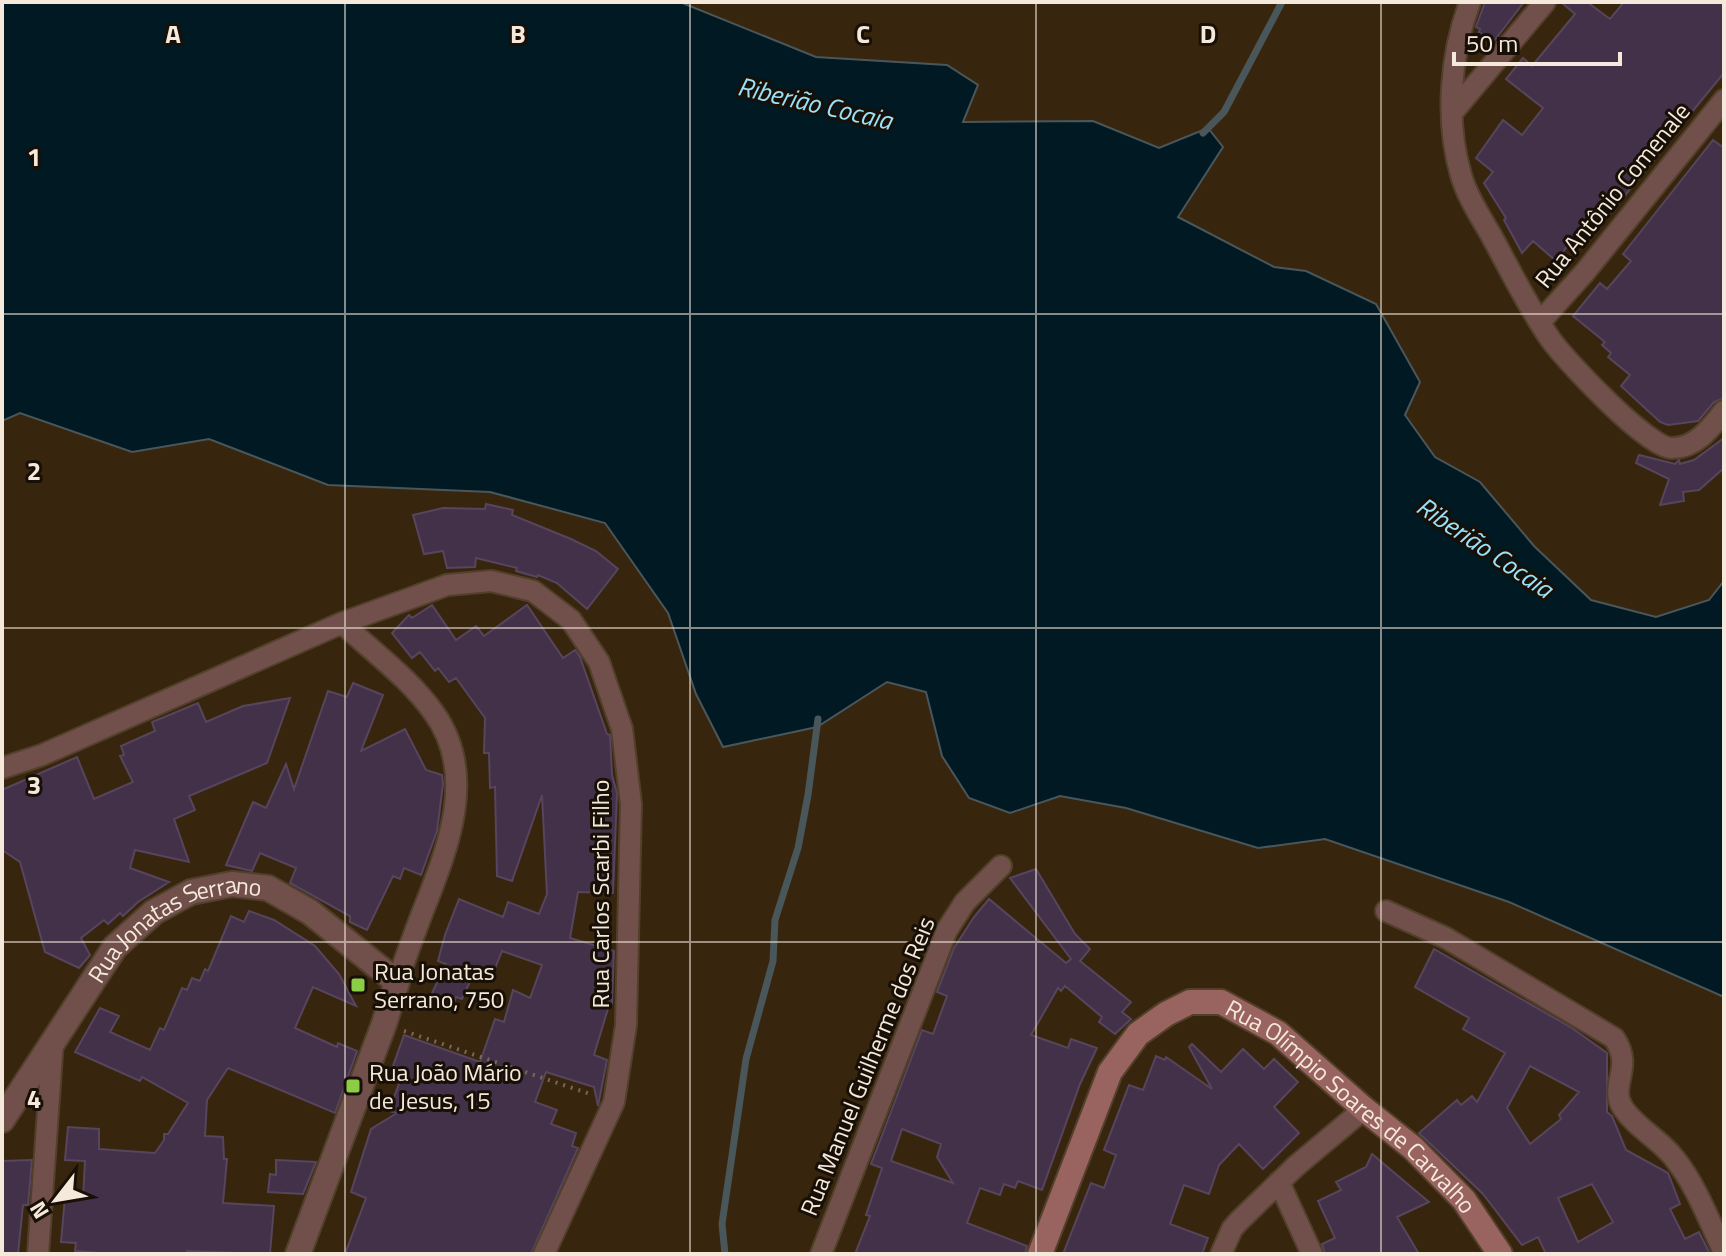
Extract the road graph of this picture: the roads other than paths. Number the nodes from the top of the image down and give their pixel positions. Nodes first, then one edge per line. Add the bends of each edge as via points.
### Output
1 (1470, 2) edge
2 (1545, 2) edge
3 (1724, 100) edge
4 (1452, 113) junction
5 (1540, 322) junction
6 (1724, 411) edge
7 (342, 623) junction
8 (2, 768) edge
9 (1001, 866) dead end
10 (1386, 911) dead end
11 (397, 982) junction
12 (53, 1040) junction
13 (1364, 1109) junction
14 (2, 1120) edge
15 (1279, 1182) junction
16 (1724, 1252) edge
17 (38, 1254) edge
18 (298, 1254) edge
19 (544, 1254) edge
20 (821, 1254) edge
21 (1040, 1254) edge
22 (1221, 1254) edge
23 (1312, 1254) edge
24 (1500, 1254) edge

1 - 4 street via 1458,39
2 - 4 street
3 - 5 street, Rua Antônio Comenale
4 - 5 street via 1462,178
5 - 6 street via 1568,360 1653,442 1682,447 1702,436
7 - 8 street, Rua Carlos Scarbi Filho
7 - 11 street via 434,713 450,740 457,774 445,858
7 - 19 street, Rua Carlos Scarbi Filho via 447,585 491,581 533,591 571,620 599,662 622,729 631,804 626,1025 614,1102
9 - 20 street, Rua Manuel Guilherme dos Reis via 965,902 947,930
10 - 16 street via 1446,938 1614,1038 1624,1058 1621,1106 1674,1158
11 - 12 street, Rua Jonatas Serrano via 310,912 268,888 232,884 191,892 154,912 115,947
11 - 18 street
12 - 14 street, Rua Jonatas Serrano
12 - 17 street
13 - 15 street
13 - 21 main road, Rua Olímpio Soares de Carvalho via 1278,1033 1221,1002 1190,1002 1138,1034 1110,1072
13 - 24 main road, Rua Olímpio Soares de Carvalho via 1413,1148 1464,1200
15 - 22 street via 1232,1229
15 - 23 street

